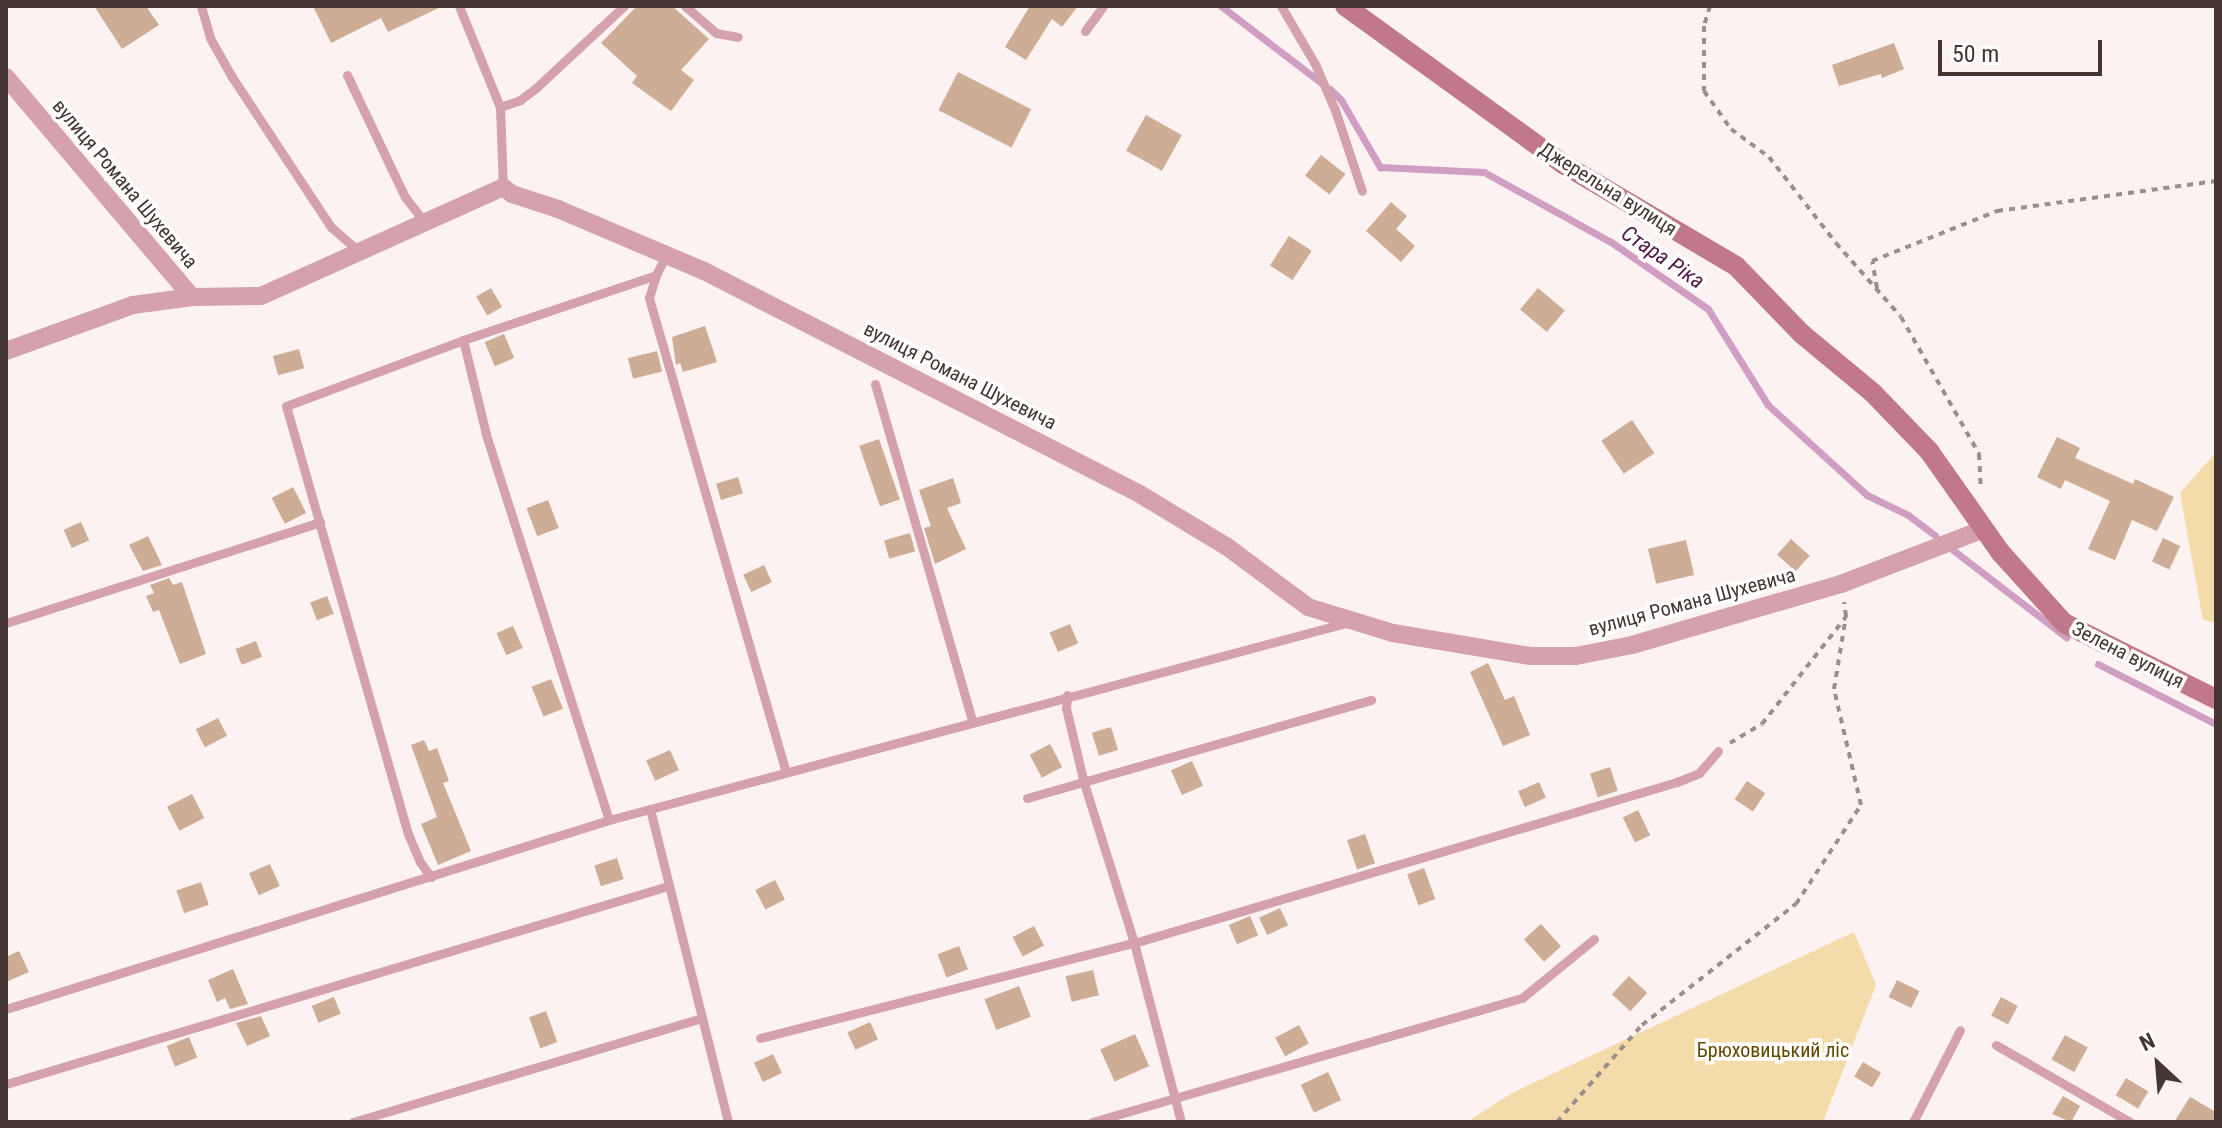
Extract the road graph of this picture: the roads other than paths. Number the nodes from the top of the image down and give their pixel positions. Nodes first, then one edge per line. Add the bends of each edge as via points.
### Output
1 (201, 6) edge
2 (459, 6) edge
3 (624, 6) edge
4 (685, 6) edge
5 (1103, 6) edge
6 (1281, 6) edge
7 (1345, 6) edge
8 (1085, 31) dead end
9 (738, 37) dead end
10 (347, 75) dead end
11 (6, 77) edge
12 (500, 107) junction
13 (503, 187) junction
14 (1362, 191) dead end
15 (423, 220) junction
16 (359, 251) junction
17 (667, 253) junction
18 (656, 275) junction
19 (192, 297) junction
20 (463, 340) junction
21 (6, 351) edge
22 (875, 384) dead end
23 (320, 522) junction
24 (1975, 533) junction
25 (1349, 622) junction
26 (6, 623) edge
27 (1067, 695) junction
28 (2216, 699) edge
29 (1371, 700) dead end
30 (972, 721) junction
31 (1718, 751) road end
32 (786, 772) junction
33 (1084, 783) junction
34 (1027, 798) dead end
35 (650, 809) junction
36 (609, 820) junction
37 (431, 877) junction
38 (668, 886) junction
39 (1594, 939) dead end
40 (1134, 943) junction
41 (6, 1009) edge
42 (702, 1018) junction
43 (1960, 1030) dead end
44 (760, 1038) dead end
45 (1996, 1045) dead end
46 (6, 1084) edge
47 (1177, 1100) junction
48 (353, 1122) edge
49 (728, 1122) edge
50 (1092, 1122) edge
51 (1181, 1122) edge
52 (1913, 1122) edge
53 (2130, 1122) edge

1 - 16 lane via 210,38 232,77 331,227
2 - 12 lane
3 - 12 lane via 537,87
4 - 9 lane via 716,33
5 - 8 lane
6 - 14 lane via 1315,64
7 - 24 street, Джерельна вулиця via 1563,164 1736,266 1920,441
10 - 15 lane via 405,197
11 - 19 street, вулиця Романа Шухевича
12 - 13 lane
13 - 15 street, вулиця Романа Шухевича
13 - 17 street, вулиця Романа Шухевича
15 - 16 street, вулиця Романа Шухевича
16 - 19 street, вулиця Романа Шухевича via 261,296
17 - 18 lane
17 - 25 street, вулиця Романа Шухевича via 1071,456 1226,546 1308,607
18 - 20 lane
18 - 32 lane via 649,298
19 - 21 street via 133,305
20 - 23 lane via 286,406
20 - 36 lane via 486,434
22 - 30 lane
23 - 26 lane
23 - 37 lane via 408,834
24 - 25 street, вулиця Романа Шухевича via 1841,584 1632,645 1576,656 1530,656
24 - 28 street, Зелена вулиця via 2064,623
25 - 27 lane
27 - 30 lane
27 - 33 lane
29 - 33 lane
30 - 32 lane
31 - 40 lane via 1699,773 1677,782
32 - 35 lane
33 - 34 lane
33 - 40 lane
35 - 36 lane
35 - 38 lane
36 - 37 lane
37 - 41 lane
38 - 42 lane
38 - 46 lane
39 - 47 lane via 1522,998
40 - 44 lane
40 - 47 lane
42 - 48 lane
42 - 49 lane
43 - 52 lane
45 - 53 lane
47 - 50 lane
47 - 51 lane

